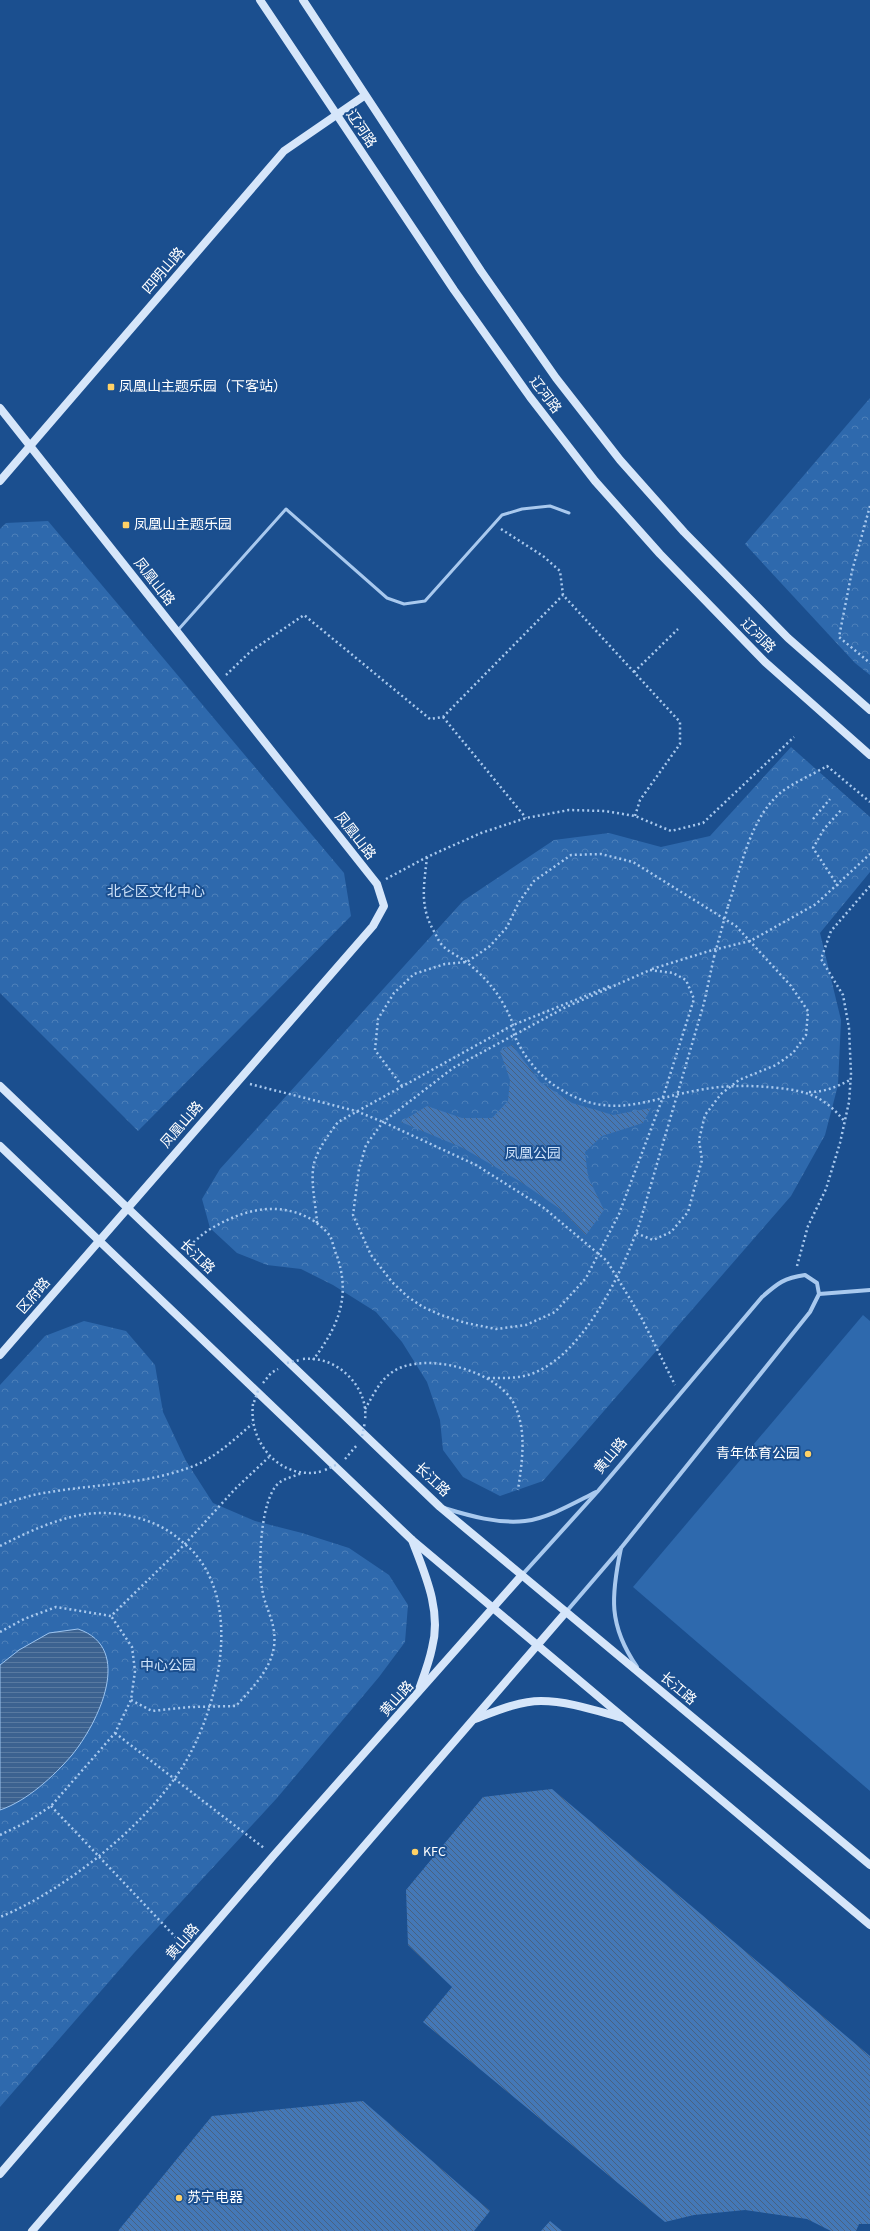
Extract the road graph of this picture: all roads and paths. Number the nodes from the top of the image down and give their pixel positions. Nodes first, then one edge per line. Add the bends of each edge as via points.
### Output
1 (260, 0) edge
2 (303, 0) edge
3 (364, 96) junction
4 (336, 115) junction
5 (0, 408) edge
6 (30, 446) junction
7 (0, 481) edge
8 (870, 506) edge
9 (569, 513) dead end
10 (493, 524) junction
11 (563, 595) junction
12 (678, 629) dead end
13 (177, 632) junction
14 (870, 663) edge
15 (634, 672) junction
16 (217, 682) junction
17 (870, 710) edge
18 (443, 717) junction
19 (794, 737) dead end
20 (870, 755) edge
21 (830, 799) dead end
22 (870, 802) edge
23 (842, 809) dead end
24 (635, 816) junction
25 (526, 818) junction
26 (813, 819) dead end
27 (870, 854) edge
28 (427, 857) junction
29 (377, 884) junction
30 (838, 886) junction
31 (870, 886) edge
32 (750, 941) junction
33 (466, 962) junction
34 (650, 970) junction
35 (513, 1025) junction
36 (514, 1036) junction
37 (850, 1080) junction
38 (238, 1081) junction
39 (732, 1085) junction
40 (0, 1086) edge
41 (402, 1086) junction
42 (806, 1092) junction
43 (677, 1094) junction
44 (663, 1097) junction
45 (356, 1111) junction
46 (383, 1122) junction
47 (845, 1122) junction
48 (0, 1146) edge
49 (127, 1208) junction
50 (317, 1223) junction
51 (636, 1233) junction
52 (99, 1241) junction
53 (598, 1252) junction
54 (178, 1256) junction
55 (72, 1272) joint
56 (794, 1276) junction
57 (617, 1278) junction
58 (870, 1290) edge
59 (819, 1294) junction
60 (0, 1354) edge
61 (313, 1360) junction
62 (488, 1378) junction
63 (680, 1394) junction
64 (365, 1409) junction
65 (252, 1424) junction
66 (269, 1457) junction
67 (302, 1472) junction
68 (518, 1490) dead end
69 (598, 1491) junction
70 (0, 1505) edge
71 (440, 1507) junction
72 (412, 1539) junction
73 (185, 1544) junction
74 (0, 1546) edge
75 (621, 1548) junction
76 (522, 1575) junction
77 (493, 1608) junction
78 (566, 1612) junction
79 (111, 1616) junction
80 (0, 1632) edge
81 (537, 1645) junction
82 (644, 1678) junction
83 (416, 1697) junction
84 (131, 1700) junction
85 (210, 1707) junction
86 (626, 1719) junction
87 (473, 1720) junction
88 (115, 1733) junction
89 (173, 1780) junction
90 (51, 1806) junction
91 (0, 1835) edge
92 (274, 1855) junction
93 (99, 1857) junction
94 (870, 1865) edge
95 (0, 1917) edge
96 (870, 1925) edge
97 (190, 1953) junction
98 (0, 2174) edge
99 (32, 2231) edge

1 - 4 main road, 辽河路
2 - 3 main road, 辽河路
3 - 4 main road, 四明山路
3 - 17 main road, 辽河路 via 556,378 620,460 684,532 788,638
4 - 6 main road, 四明山路 via 284,151
4 - 20 main road, 辽河路 via 458,297 595,481 660,554 765,662
5 - 6 main road, 凤凰山路
6 - 7 main road, 四明山路
6 - 13 main road, 凤凰山路
8 - 14 path via 852,571 839,637
9 - 10 lane via 550,506 522,509 502,515
10 - 11 path via 543,556 560,571
10 - 13 lane via 425,601 404,604 387,598 286,509
11 - 15 path
11 - 18 path
12 - 15 path
13 - 16 main road, 凤凰山路
15 - 24 path via 680,722 680,744 640,800
16 - 18 path via 251,651 304,615 430,719
16 - 29 main road, 凤凰山路
18 - 25 path
19 - 24 path via 703,823 671,831
21 - 26 path
22 - 43 path, bridge via 827,766 779,794 762,814 753,833 722,929 704,1003
23 - 30 path via 824,829 813,848
24 - 25 path via 605,811 569,810
25 - 28 path via 481,833
27 - 30 path
28 - 29 path
28 - 33 path via 422,896 428,921 442,945
29 - 38 main road, 凤凰山路 via 384,906 373,926
30 - 32 path via 816,904
31 - 37 path via 831,930 821,959 843,995 849,1028
32 - 33 path via 736,926 632,862 601,854 571,855 534,881 519,902 507,927 490,946
32 - 34 path
32 - 39 path via 791,986 808,1011 806,1035 793,1053 776,1065
33 - 35 path via 492,987
33 - 41 path via 445,964 414,974 394,993 378,1019 376,1050
34 - 35 path
34 - 36 path via 564,1008
34 - 44 path via 673,973 686,980 694,998
35 - 36 path
35 - 41 path
36 - 44 path via 540,1074 558,1089 577,1099 598,1105 616,1106 641,1104
36 - 46 path via 453,1068
37 - 42 path via 832,1089
37 - 47 path
38 - 45 path
38 - 49 main road, 凤凰山路
39 - 42 path
39 - 43 path
39 - 51 path via 720,1094 705,1115 699,1140 702,1160 688,1212 671,1232 653,1240
40 - 49 main road, 长江路
41 - 45 path
42 - 47 path via 820,1098
43 - 44 path
43 - 51 path
44 - 53 path via 618,1214
45 - 46 path
45 - 50 path via 338,1122 325,1139 315,1161 313,1176
46 - 53 path via 476,1165 544,1208
46 - 53 path via 366,1145 362,1157 353,1215 371,1255 392,1282 423,1307 466,1323 496,1329 526,1325 555,1312 586,1278
47 - 56 path via 826,1189 808,1226
48 - 52 main road
49 - 52 main road, 凤凰山路
49 - 54 main road, 长江路
50 - 54 path via 295,1211 273,1208 250,1211 210,1228
50 - 61 path via 330,1235 341,1267 343,1291 342,1307 334,1329
51 - 57 path
52 - 55 main road, 凤凰山路
52 - 72 main road
53 - 57 path
54 - 71 main road, 长江路
55 - 60 main road, 区府路
56 - 59 street via 805,1275 817,1283
56 - 63 street, 黄山路 via 780,1281 762,1297
57 - 62 path via 600,1308 566,1351 551,1364 535,1373 517,1377
57 - 63 path via 641,1317
58 - 59 street
59 - 75 street via 810,1312
61 - 64 path via 324,1361 342,1369 355,1382
61 - 65 path, bridge via 287,1363 271,1373 259,1388 253,1406
62 - 64 path via 443,1364 416,1364 394,1370 385,1378
62 - 68 path via 502,1387 515,1405 523,1436
63 - 69 street, 黄山路
64 - 67 path, bridge via 362,1436 352,1452 338,1464 321,1472
65 - 66 path via 258,1442
65 - 70 path via 219,1452 196,1465 165,1475 99,1487 49,1492
66 - 67 path via 284,1467
66 - 73 path
67 - 85 path via 279,1483 266,1508 259,1566 262,1590 274,1621 274,1648 262,1676 236,1706
69 - 71 street via 561,1509 527,1521 505,1522
69 - 76 street, 黄山路
71 - 76 main road, 长江路
72 - 77 main road
72 - 83 main road via 434,1608 435,1628 433,1647
73 - 74 path via 148,1520 113,1514 87,1514 52,1522
73 - 79 path
73 - 85 path via 197,1555 212,1582 219,1608 222,1634 220,1663
75 - 78 street
75 - 82 street via 615,1577 613,1607 621,1639
76 - 77 main road, 黄山路
76 - 78 main road, 长江路
77 - 81 main road
77 - 83 main road, 黄山路
78 - 81 main road
78 - 82 main road, 长江路
79 - 80 path via 56,1606
79 - 84 path via 132,1647 135,1671
81 - 86 main road
81 - 87 main road
82 - 94 main road, 长江路
83 - 92 main road, 黄山路
84 - 85 path via 152,1711
84 - 88 path
85 - 89 path via 192,1751
86 - 87 main road via 579,1706 540,1701 504,1708
86 - 96 main road
87 - 99 main road
88 - 89 path
88 - 90 path
89 - 92 path
89 - 93 path via 150,1807
90 - 91 path via 27,1822
90 - 93 path
92 - 97 main road, 黄山路
93 - 95 path via 66,1882
93 - 97 path
97 - 98 main road, 黄山路

